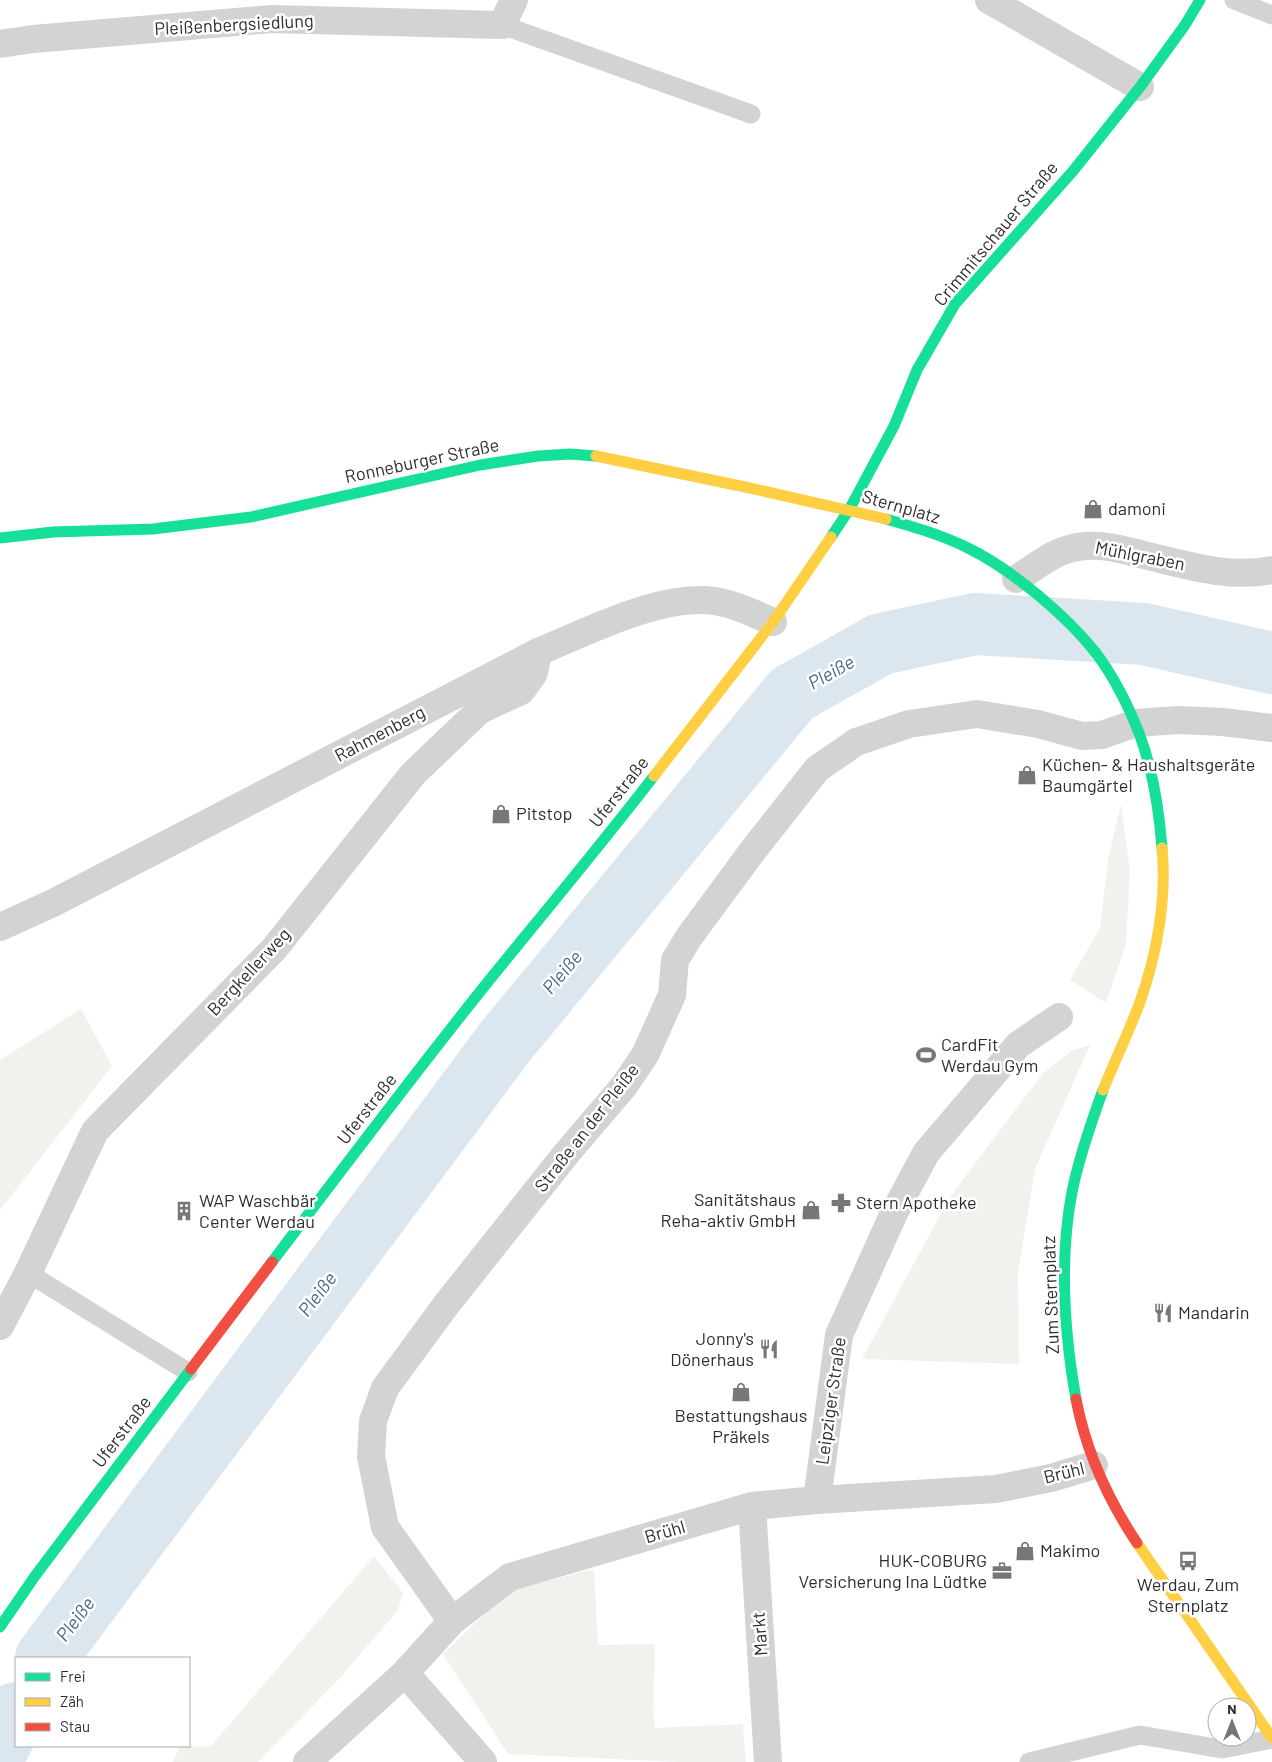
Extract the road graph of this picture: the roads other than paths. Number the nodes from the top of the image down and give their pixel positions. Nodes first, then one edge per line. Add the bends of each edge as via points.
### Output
1 (514, 0) edge
2 (989, 0) edge
3 (1200, 0) edge
4 (1234, 0) edge
5 (1272, 16) edge
6 (502, 25) junction
7 (0, 44) edge
8 (1140, 87) junction
9 (751, 114) dead end
10 (849, 510) junction
11 (0, 538) edge
12 (1272, 570) edge
13 (1024, 585) junction
14 (773, 622) junction
15 (538, 652) junction
16 (1136, 723) junction
17 (1272, 728) edge
18 (0, 927) edge
19 (1059, 1017) dead end
20 (28, 1273) junction
21 (0, 1326) edge
22 (188, 1372) junction
23 (1094, 1465) junction
24 (817, 1500) junction
25 (752, 1506) junction
26 (452, 1621) junction
27 (0, 1627) edge
28 (405, 1672) junction
29 (1272, 1739) edge
30 (307, 1762) edge
31 (483, 1762) edge
32 (768, 1762) edge
33 (1029, 1762) edge

1 - 6 street
2 - 8 street
3 - 8 main road, Crimmitschauer Straße
4 - 5 lane
6 - 7 street, Pleißenbergsiedlung via 272,19
6 - 9 lane
8 - 10 main road, Crimmitschauer Straße via 1073,172 955,304 917,370 894,426
10 - 11 main road, Ronneburger Straße via 605,457 570,454 480,465 251,517 153,529 53,532
10 - 13 main road, Sternplatz via 941,536 985,557
10 - 14 main road, Sternplatz
12 - 13 street, Mühlgraben via 1229,573 1111,547 1085,546 1058,553
13 - 16 main road via 1082,637 1118,688
14 - 15 street, Rahmenberg via 737,606 706,600 675,601
14 - 22 main road, Uferstraße via 602,843 475,998
15 - 18 street, Rahmenberg via 71,894
15 - 20 street, Bergkellerweg via 534,673 521,691 480,710 413,774 274,949 94,1131
16 - 17 street, Straße an der Pleiße via 1178,720
16 - 23 main road, Zum Sternplatz via 1151,767 1161,815 1163,869 1159,928 1149,976 1106,1084 1077,1172 1067,1222 1064,1262 1066,1314 1076,1396
16 - 26 street, Straße an der Pleiße via 1102,736 1082,736 1038,724 977,714 909,724 856,742 817,769 754,849 675,960 672,995 645,1055 624,1086 452,1298 385,1388 373,1421 371,1456 385,1527
19 - 24 street, Leipziger Straße via 1018,1045 926,1153 894,1213 839,1335
20 - 21 street, Bergkellerweg
20 - 22 lane
22 - 27 main road, Uferstraße
23 - 24 street, Brühl via 996,1489
23 - 29 main road, Zum Sternplatz via 1140,1548
24 - 25 street, Brühl
25 - 26 street, Brühl via 510,1577
25 - 32 street, Markt
26 - 28 street, Brühl
28 - 30 street, Brühl
28 - 31 street
29 - 33 lane via 1222,1749 1140,1735

